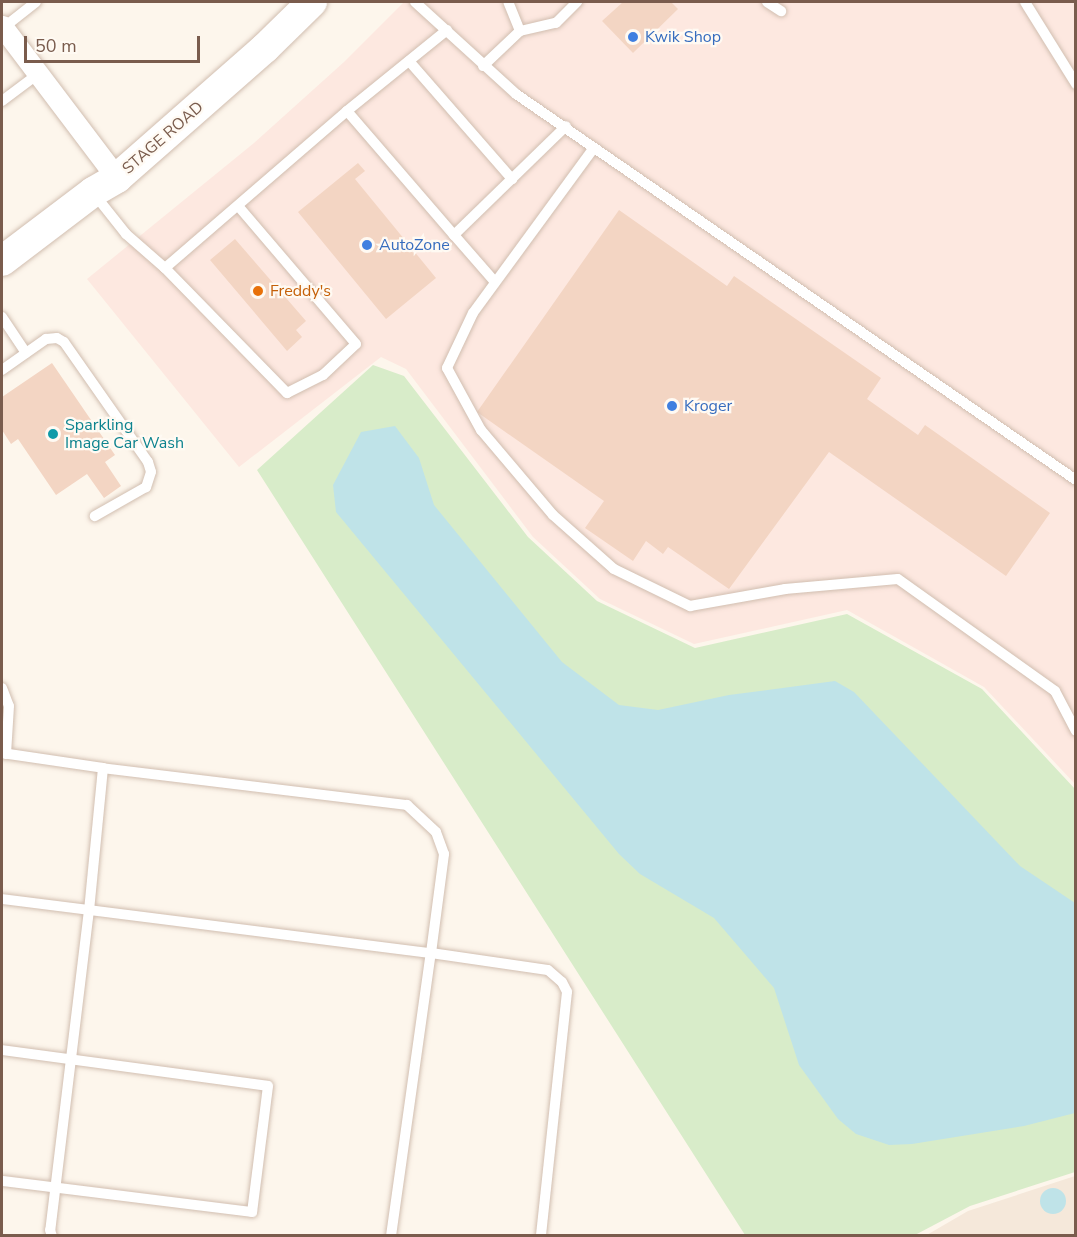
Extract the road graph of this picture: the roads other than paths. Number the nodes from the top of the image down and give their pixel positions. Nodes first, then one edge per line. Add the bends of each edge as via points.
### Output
1 (36, 2) edge
2 (312, 2) edge
3 (415, 2) edge
4 (508, 2) edge
5 (577, 2) edge
6 (767, 2) edge
7 (1025, 2) edge
8 (781, 11) dead end
9 (2, 27) edge
10 (447, 30) junction
11 (520, 31) junction
12 (409, 61) junction
13 (483, 66) junction
14 (38, 74) junction
15 (1076, 84) edge
16 (2, 101) edge
17 (348, 111) junction
18 (566, 126) junction
19 (593, 149) junction
20 (512, 179) junction
21 (105, 185) junction
22 (239, 207) junction
23 (454, 235) junction
24 (2, 261) edge
25 (165, 267) junction
26 (495, 282) junction
27 (2, 317) edge
28 (26, 353) junction
29 (2, 370) edge
30 (1076, 480) edge
31 (95, 516) dead end
32 (2, 688) edge
33 (1076, 731) edge
34 (4, 753) edge
35 (103, 768) junction
36 (2, 898) edge
37 (89, 910) junction
38 (431, 953) junction
39 (2, 1050) edge
40 (72, 1058) junction
41 (2, 1181) edge
42 (55, 1187) junction
43 (49, 1234) edge
44 (391, 1236) edge
45 (541, 1236) edge

1 - 9 lane
2 - 21 main road, STAGE ROAD via 257,55
3 - 10 lane
4 - 11 lane
5 - 11 lane via 556,23
6 - 8 lane
7 - 15 lane
9 - 14 street
10 - 12 lane
10 - 13 lane
11 - 13 lane
12 - 17 lane
12 - 20 lane
13 - 18 lane via 516,94
14 - 16 lane
14 - 21 street
17 - 22 lane
17 - 23 lane
18 - 19 lane
18 - 20 lane
19 - 26 lane
19 - 30 lane
20 - 23 lane
21 - 24 main road, STAGE ROAD
21 - 25 lane via 126,234
22 - 25 lane
22 - 25 lane via 356,344 323,375 287,393
23 - 26 lane
26 - 33 lane via 473,313 447,368 481,430 553,515 614,569 690,606 785,589 898,579 1055,691
27 - 28 lane
28 - 29 lane
28 - 31 lane via 46,339 64,342 148,462 151,472 146,487
32 - 34 lane via 9,706
34 - 35 lane
35 - 37 lane
35 - 38 lane via 407,805 436,832 444,854
36 - 37 lane
37 - 38 lane
37 - 40 lane
38 - 44 lane
38 - 45 lane via 548,970 567,992
39 - 40 lane
40 - 42 lane
40 - 42 lane via 268,1086 262,1137 252,1212
41 - 42 lane
42 - 43 lane

